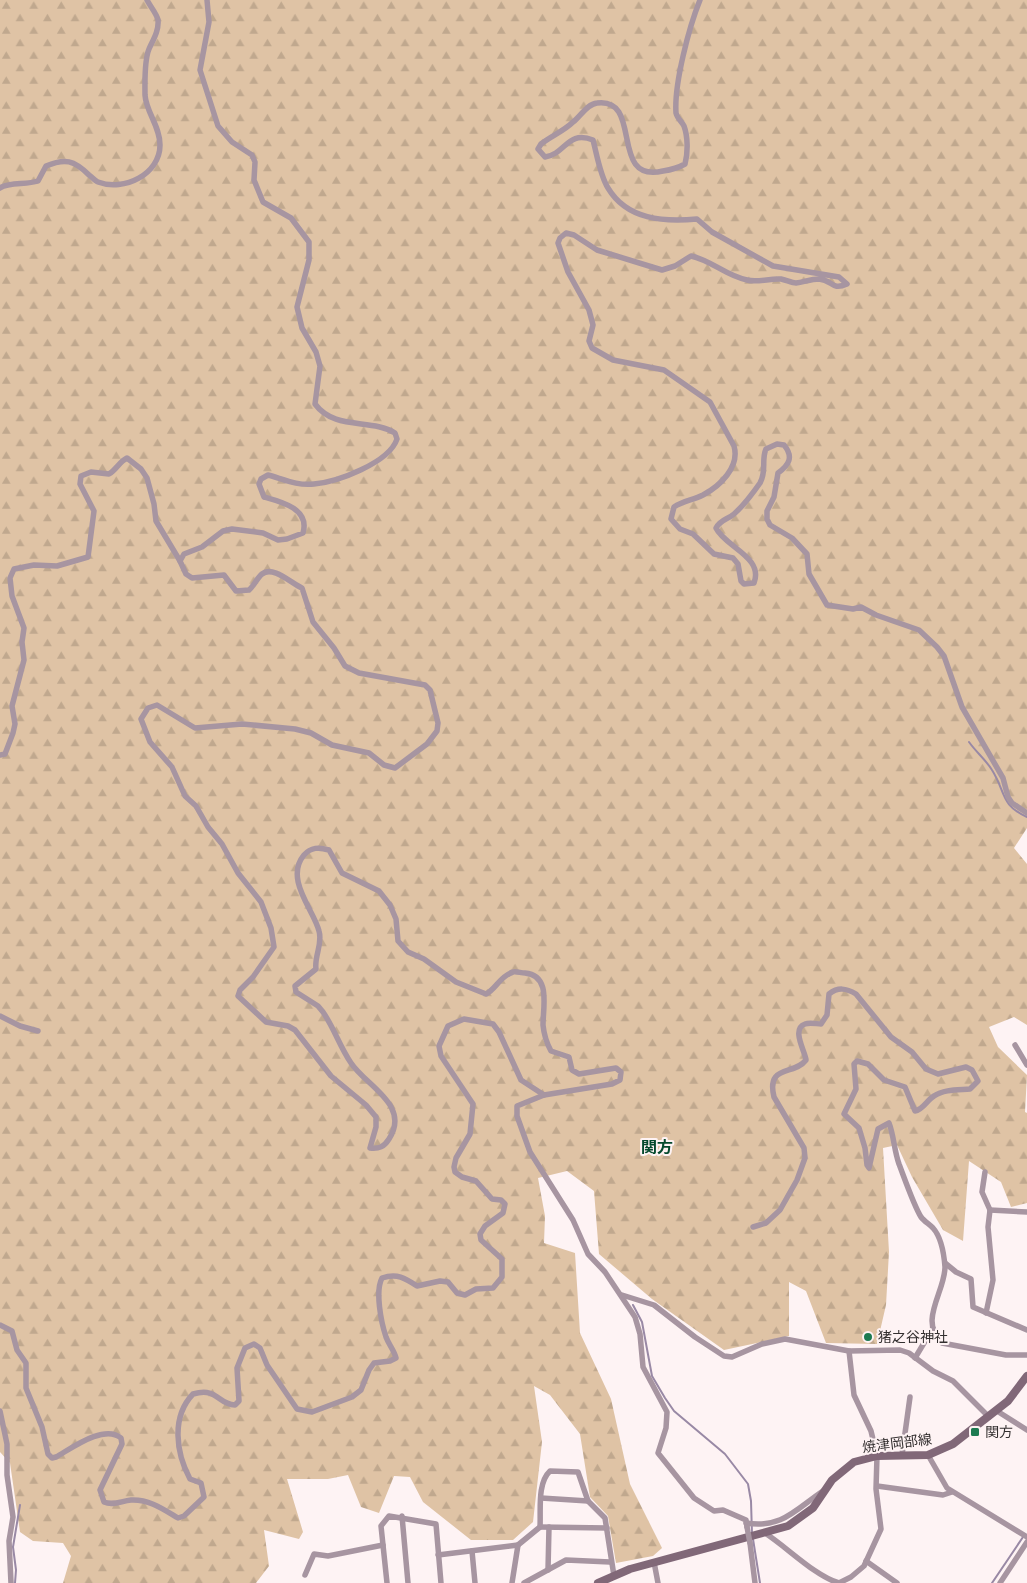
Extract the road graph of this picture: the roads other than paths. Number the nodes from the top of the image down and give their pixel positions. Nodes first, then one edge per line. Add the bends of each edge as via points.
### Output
1 (147, 0) edge
2 (207, 0) edge
3 (700, 0) edge
4 (0, 188) edge
5 (180, 561) junction
6 (0, 755) edge
7 (1027, 813) edge
8 (0, 1016) edge
9 (38, 1031) dead end
10 (1015, 1045) dead end
11 (1027, 1065) edge
12 (544, 1095) junction
13 (985, 1172) dead end
14 (990, 1210) junction
15 (1027, 1212) edge
16 (753, 1227) dead end
17 (944, 1262) junction
18 (622, 1295) junction
19 (986, 1313) junction
20 (0, 1325) edge
21 (933, 1328) junction
22 (1027, 1330) edge
23 (849, 1351) junction
24 (1027, 1355) edge
25 (915, 1358) junction
26 (1027, 1377) edge
27 (910, 1397) dead end
28 (0, 1411) edge
29 (998, 1411) junction
30 (989, 1417) junction
31 (1027, 1430) edge
32 (902, 1455) junction
33 (928, 1455) junction
34 (877, 1456) junction
35 (876, 1486) junction
36 (826, 1488) junction
37 (952, 1492) junction
38 (541, 1498) junction
39 (588, 1501) junction
40 (402, 1516) junction
41 (746, 1525) junction
42 (540, 1527) junction
43 (549, 1527) junction
44 (607, 1528) junction
45 (765, 1533) junction
46 (1027, 1537) edge
47 (1027, 1542) edge
48 (518, 1545) junction
49 (383, 1546) junction
50 (472, 1551) junction
51 (438, 1556) junction
52 (866, 1561) junction
53 (610, 1562) junction
54 (654, 1562) junction
55 (548, 1570) junction
56 (305, 1575) dead end
57 (614, 1576) junction
58 (11, 1583) edge
59 (387, 1583) edge
60 (408, 1583) edge
61 (441, 1583) edge
62 (475, 1583) edge
63 (512, 1583) edge
64 (524, 1583) edge
65 (598, 1583) edge
66 (658, 1583) edge
67 (755, 1583) edge
68 (839, 1583) edge
69 (897, 1583) edge
70 (1000, 1583) edge

1 - 4 street via 158,19 147,57 145,93 157,126 160,146 159,156 150,172 138,180 115,184 97,182 78,164 64,160 46,166 38,181
2 - 5 street via 208,22 200,70 218,126 232,142 252,155 254,180 263,202 291,218 309,242 309,260 297,307 302,328 320,366 316,404 330,417 350,424 388,429 395,433 397,439 374,463 344,477 314,484 268,475 262,479 259,484 264,497 299,512 305,528 303,534 278,540 263,533 232,529 184,554
3 - 7 street via 685,45 676,115 684,126 687,156 684,164 652,174 643,173 635,167 619,112 602,103 589,106 573,123 547,139 538,149 545,157 552,156 571,139 593,140 607,187 622,206 661,221 698,219 712,232 773,266 840,277 846,284 834,287 825,279 796,283 780,279 748,281 727,274 702,258 690,256 662,270 596,250 566,233 558,244 568,272 589,310 593,326 589,341 592,348 614,360 664,370 710,402 734,446 734,465 713,489 674,507 671,519 714,554 733,558 744,584 754,582 756,570 748,557 720,535 716,528 734,514 760,482 765,470 763,456 766,449 784,445 790,459 788,466 778,474 774,497 767,511 770,525 792,538 806,554 809,574 827,605 861,607 918,630 937,647 944,656 966,715 1003,778 1008,797
5 - 6 street via 156,521 154,504 141,469 127,458 119,462 110,474 91,472 81,476 80,484 94,511 88,557 57,566 14,569 10,578 12,596 24,628 24,660 12,706 13,733 5,754
5 - 12 street via 186,574 192,578 224,575 236,590 249,590 261,574 268,572 274,572 302,588 313,622 345,666 359,673 426,685 438,723 435,737 395,768 384,765 369,753 332,745 311,733 295,729 242,724 195,728 157,705 143,714 141,719 150,742 172,767 185,796 196,806 238,873 261,902 269,922 274,947 238,996 266,1022 295,1030 331,1076 376,1117 370,1148 379,1149 386,1144 394,1123 388,1101 351,1063 323,1012 307,997 299,996 295,986 316,969 315,957 320,941 319,931 299,889 299,866 307,851 314,848 329,850 342,873 379,891 390,905 396,919 398,941 408,952 424,959 456,982 486,994 514,972 531,973 540,979 546,1041 551,1051 569,1057 572,1070 579,1074 616,1068 621,1072 620,1080 612,1084
8 - 9 street
10 - 11 street
12 - 18 street via 516,1106 516,1116 530,1152 573,1220 588,1254
12 - 20 street via 521,1080 493,1024 464,1019 448,1026 439,1046 441,1056 473,1104 470,1134 454,1167 462,1177 476,1181 492,1199 505,1204 504,1213 485,1226 480,1234 481,1240 502,1259 502,1278 494,1288 457,1294 448,1282 418,1286 392,1274 382,1278 378,1285 380,1313 396,1358 390,1362 374,1362 361,1390 352,1398 312,1412 297,1409 267,1365 260,1348 254,1344 245,1348 237,1368 239,1401 235,1405 209,1392 200,1392 192,1394 180,1413 178,1428 183,1465 190,1478 201,1483 204,1490 204,1497 184,1516 178,1518 146,1502 104,1502 100,1490 122,1444 117,1435 101,1434 56,1457 48,1454 42,1427 26,1388 26,1364 12,1331
13 - 14 street via 982,1192
14 - 15 street
14 - 19 street via 988,1227 993,1280
16 - 17 street via 766,1223 780,1210 805,1158 804,1148 774,1097 773,1084 782,1071 804,1063 799,1030 805,1024 821,1024 827,1015 829,994 845,988 856,994 891,1037 912,1052 926,1069 938,1074 966,1066 976,1074 976,1086 934,1095 919,1111 915,1111 905,1087 884,1080 868,1064 857,1062 853,1070 856,1089 844,1111 863,1136 869,1168 878,1129 889,1123 899,1163 922,1217 937,1233
17 - 19 street via 971,1279 973,1307
17 - 21 street via 945,1278 933,1310
18 - 23 street via 654,1305 724,1356 785,1338
18 - 41 street via 638,1325 644,1367 667,1412 658,1453 694,1498 714,1511 723,1510 746,1520
19 - 22 street
21 - 24 street via 936,1338 942,1343 1006,1355
21 - 25 street
23 - 25 street via 900,1350
23 - 34 street via 854,1395 871,1431
25 - 30 street via 953,1381
26 - 29 main road, 焼津岡部線
27 - 32 street
28 - 58 street via 7,1444 7,1475 13,1516 9,1541
29 - 30 main road, 焼津岡部線
29 - 31 street
30 - 33 main road, 焼津岡部線 via 953,1444
32 - 33 main road, 焼津岡部線
32 - 34 main road, 焼津岡部線
33 - 37 street
34 - 35 street
34 - 36 main road, 焼津岡部線 via 854,1462
35 - 37 street via 943,1495
35 - 52 street via 881,1529
36 - 41 street via 803,1508 779,1521
36 - 45 main road, 焼津岡部線 via 813,1508 797,1520
37 - 46 street
38 - 39 street
38 - 39 street via 544,1481 550,1471 578,1472
38 - 42 street
39 - 44 street via 605,1518
40 - 49 street via 389,1516 381,1526
40 - 51 street via 436,1524
40 - 60 street
41 - 67 street, bridge
42 - 43 street
42 - 48 street
43 - 44 street
43 - 55 street
44 - 53 street
45 - 54 main road, 焼津岡部線
45 - 68 street via 820,1576
47 - 70 street
48 - 50 street
48 - 63 street
49 - 56 street via 328,1556 314,1554
49 - 59 street
50 - 51 street
50 - 62 street
51 - 61 street
52 - 68 street via 852,1576
52 - 69 street
53 - 55 street via 566,1560
53 - 57 street
54 - 57 main road, 焼津岡部線
54 - 66 street
55 - 64 street
57 - 65 main road, 焼津岡部線

